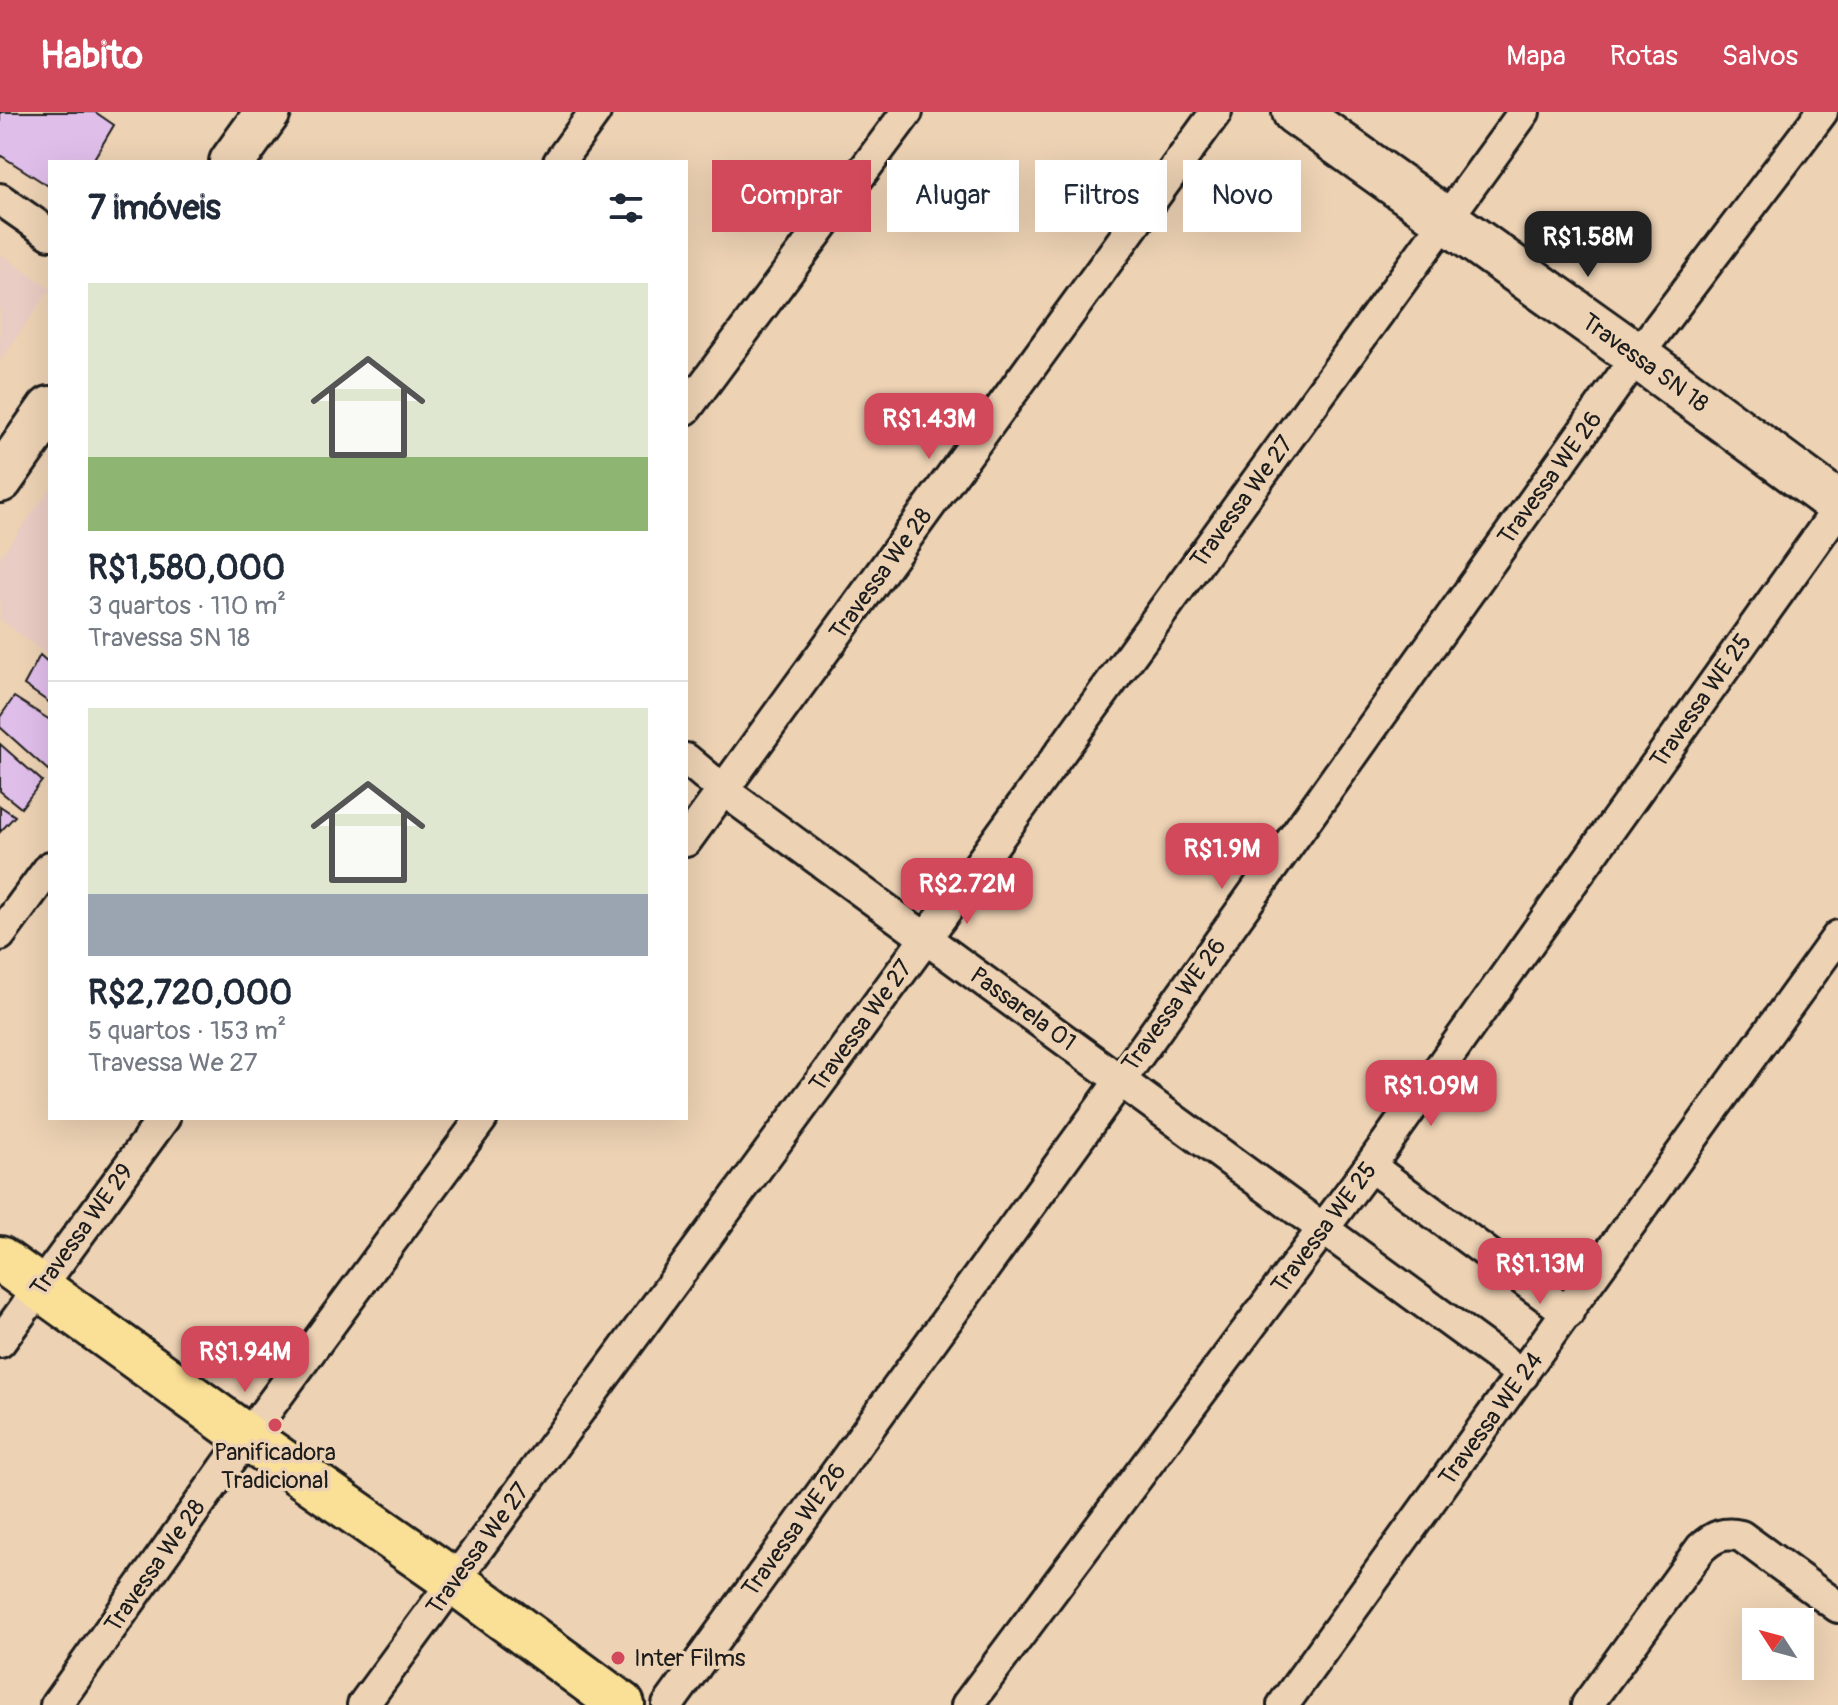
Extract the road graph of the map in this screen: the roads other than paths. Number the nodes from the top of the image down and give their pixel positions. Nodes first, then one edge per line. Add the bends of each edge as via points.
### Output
1 (268, 112) edge
2 (595, 112) edge
3 (907, 112) edge
4 (1216, 112) edge
5 (1295, 112) edge
6 (1524, 112) edge
7 (1822, 112) edge
8 (233, 160) edge
9 (560, 160) edge
10 (0, 199) edge
11 (1446, 221) junction
12 (48, 233) edge
13 (1637, 356) junction
14 (688, 406) edge
15 (48, 412) edge
16 (0, 480) edge
17 (1838, 507) edge
18 (688, 761) edge
19 (723, 790) junction
20 (688, 838) edge
21 (48, 870) edge
22 (0, 935) edge
23 (1838, 936) edge
24 (926, 938) junction
25 (1120, 1081) junction
26 (163, 1120) edge
27 (481, 1120) edge
28 (1370, 1166) junction
29 (1322, 1230) junction
30 (0, 1259) edge
31 (40, 1287) junction
32 (1568, 1313) junction
33 (0, 1342) edge
34 (1523, 1375) junction
35 (247, 1437) junction
36 (455, 1582) junction
37 (1838, 1607) edge
38 (56, 1705) edge
39 (363, 1705) edge
40 (622, 1705) edge
41 (668, 1705) edge
42 (967, 1705) edge
43 (1283, 1705) edge
44 (1587, 1705) edge

1 - 8 street
2 - 9 street
3 - 14 street
4 - 19 street, Travessa We 28
5 - 11 street, Travessa SN 18
6 - 11 street, Travessa We 27
7 - 13 street, Travessa WE 26
10 - 12 street
11 - 13 street, Travessa SN 18
11 - 24 street, Travessa We 27
13 - 17 street, Travessa SN 18
13 - 25 street, Travessa WE 26
15 - 16 street
17 - 28 street, Travessa WE 25
18 - 19 street, Passarela 01
19 - 20 street, Travessa We 28
19 - 24 street, Passarela 01
21 - 22 street
23 - 32 street, Travessa WE 24
24 - 25 street, Passarela 01
24 - 36 street, Travessa We 27
25 - 29 street, Passarela 01
25 - 41 street, Travessa WE 26
26 - 31 street, Travessa WE 29
27 - 35 street, Travessa We 28
28 - 29 street, Travessa WE 25
28 - 32 street
29 - 34 street, Passarela 01
29 - 42 street, Travessa WE 25
30 - 31 main road
31 - 33 street, Travessa WE 29
31 - 35 main road
32 - 34 street, Travessa WE 24
34 - 43 street, Travessa WE 24
35 - 36 main road
35 - 38 street, Travessa We 28
36 - 39 street, Travessa We 27
36 - 40 main road
37 - 44 street via 1741,1536 1712,1538

